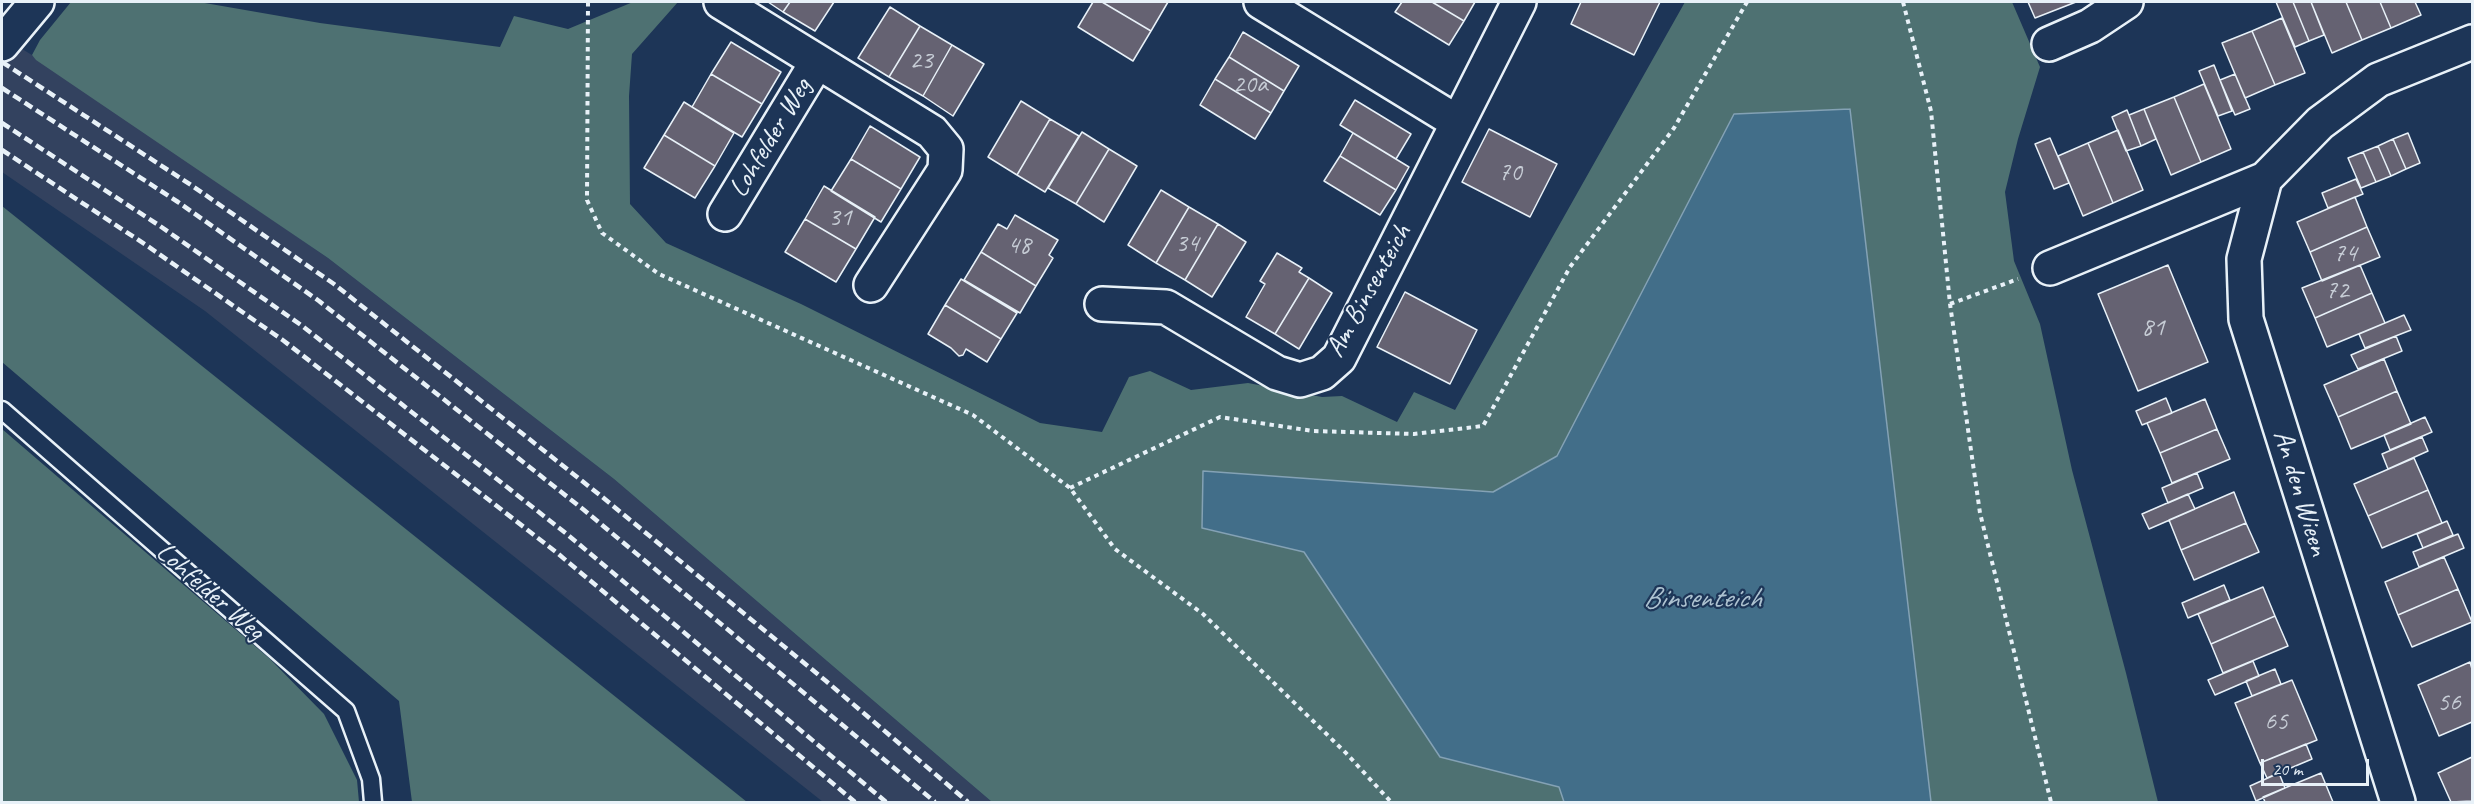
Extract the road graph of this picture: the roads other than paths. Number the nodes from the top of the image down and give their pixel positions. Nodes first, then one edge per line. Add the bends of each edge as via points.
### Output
1 (37, 2) edge
2 (721, 2) edge
3 (1261, 2) edge
4 (1519, 2) edge
5 (2126, 2) edge
6 (2472, 42) edge
7 (2, 44) edge
8 (2049, 44) dead end
9 (817, 62) junction
10 (1457, 122) junction
11 (2265, 179) junction
12 (725, 214) dead end
13 (2050, 268) road end
14 (871, 285) dead end
15 (1102, 304) dead end
16 (2, 410) edge
17 (373, 802) edge
18 (2398, 802) edge

1 - 7 street
2 - 9 street, Lohfelder Weg
3 - 10 street
4 - 10 street, Am Binsenteich
5 - 8 street via 2090,26
6 - 11 street, An den Wieen via 2378,80 2320,123
9 - 12 street, Lohfelder Weg
9 - 14 street, Lohfelder Weg via 932,132 946,149 945,170
10 - 15 street, Am Binsenteich via 1339,358 1322,373 1300,380 1277,372 1166,307
11 - 13 street, An den Wieen
11 - 18 street, An den Wieen via 2244,259 2246,320
16 - 17 lane, Lohfelder Weg via 346,711 371,779

